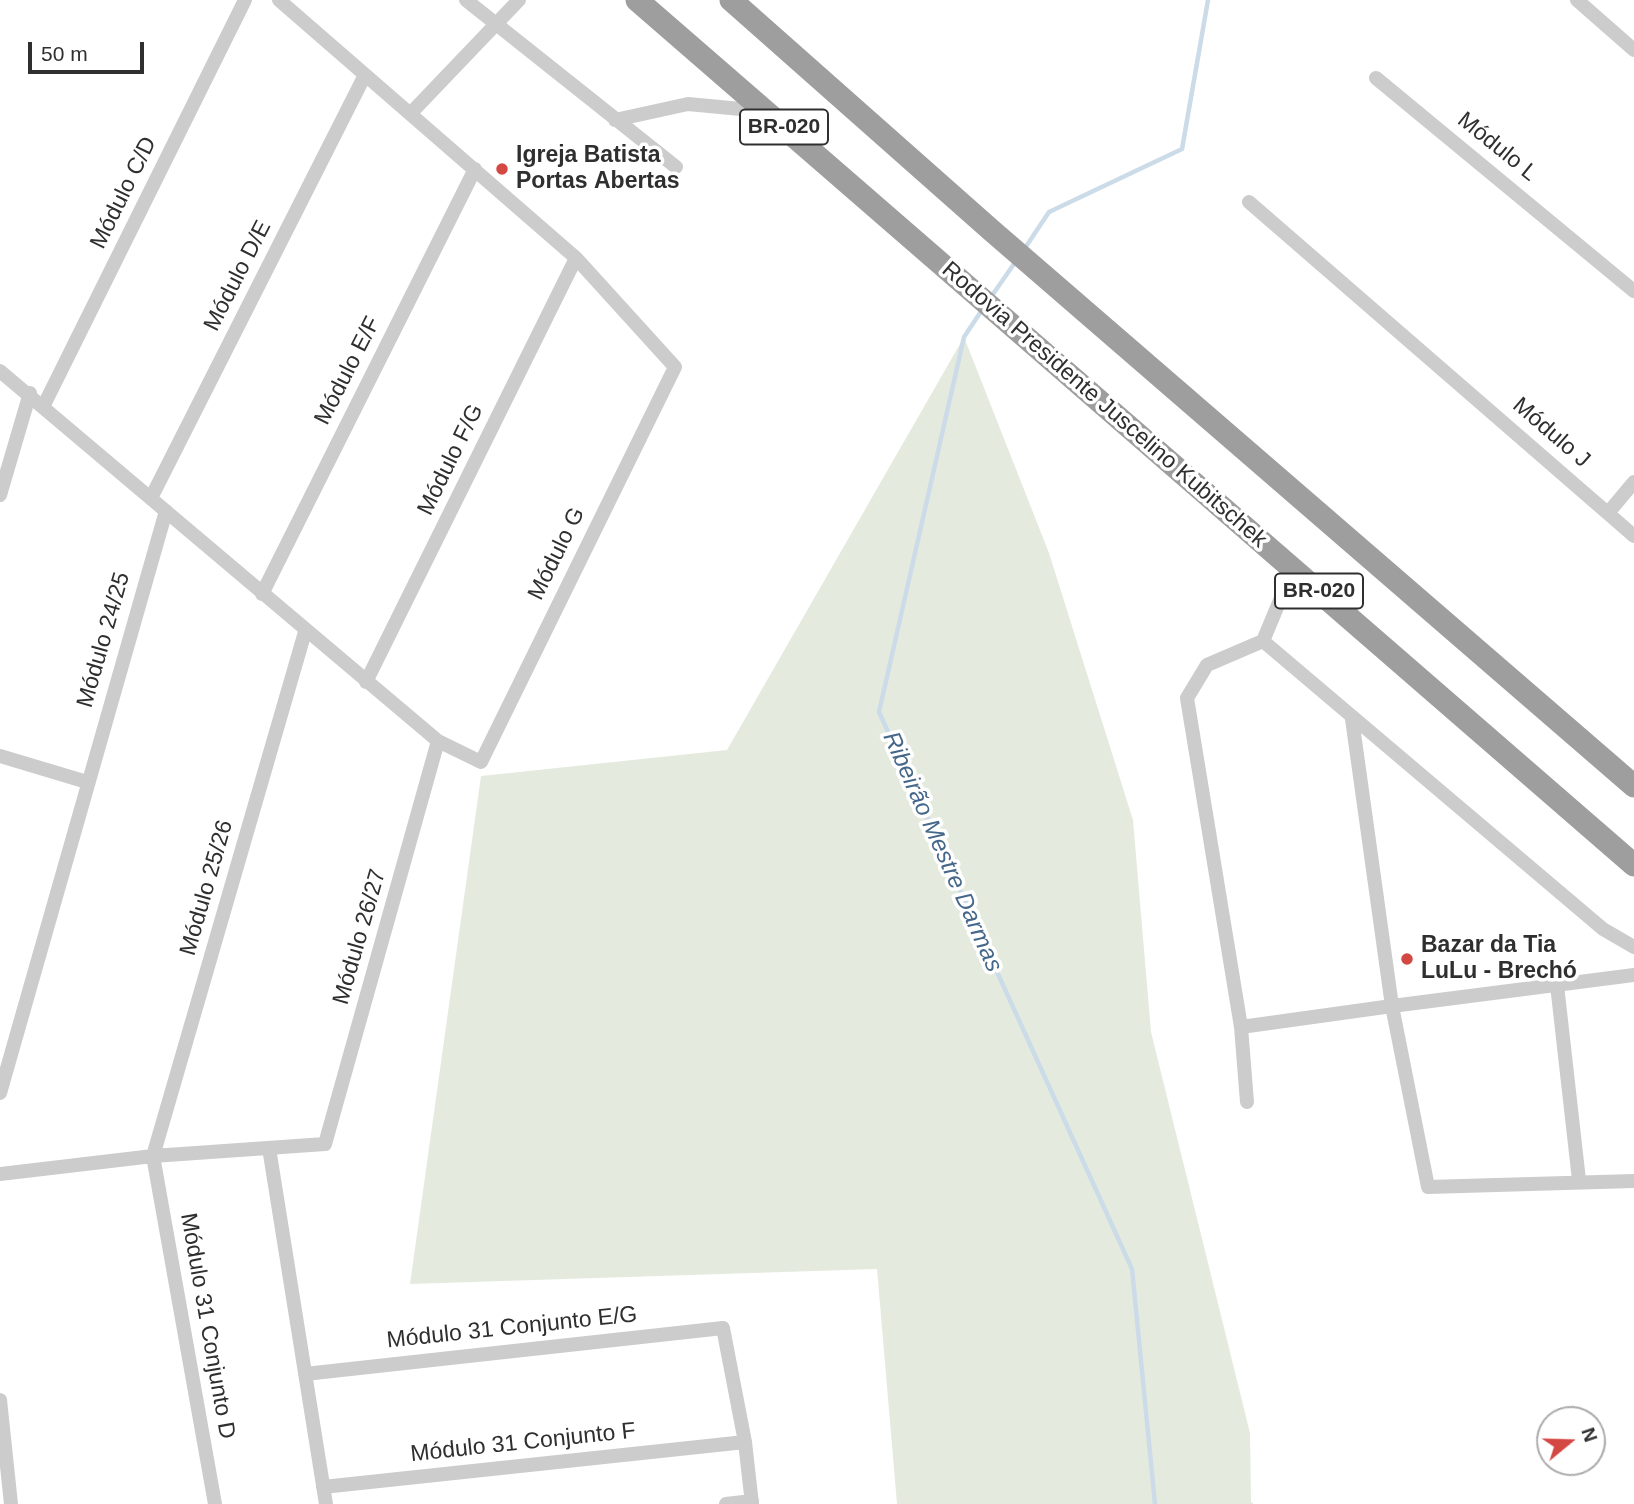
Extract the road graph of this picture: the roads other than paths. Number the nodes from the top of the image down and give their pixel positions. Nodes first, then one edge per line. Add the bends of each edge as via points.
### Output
1 (245, 0) edge
2 (279, 0) edge
3 (466, 0) edge
4 (519, 0) edge
5 (637, 0) edge
6 (731, 0) edge
7 (1577, 0) edge
8 (495, 26) junction
9 (1634, 50) edge
10 (365, 75) junction
11 (1376, 78) dead end
12 (765, 111) junction
13 (411, 113) junction
14 (615, 120) junction
15 (676, 167) dead end
16 (475, 169) junction
17 (1249, 202) dead end
18 (576, 258) junction
19 (1634, 290) edge
20 (0, 371) edge
21 (30, 393) junction
22 (44, 405) junction
23 (1634, 482) edge
24 (0, 495) edge
25 (151, 498) junction
26 (166, 511) junction
27 (1608, 513) junction
28 (1634, 536) edge
29 (1293, 569) junction
30 (262, 594) junction
31 (305, 632) junction
32 (1263, 641) junction
33 (366, 682) junction
34 (1352, 719) junction
35 (438, 741) junction
36 (0, 756) edge
37 (87, 782) junction
38 (1634, 786) edge
39 (1634, 866) edge
40 (1634, 947) edge
41 (1634, 975) edge
42 (1557, 985) junction
43 (1392, 1006) junction
44 (1241, 1027) junction
45 (0, 1093) edge
46 (1247, 1102) dead end
47 (269, 1148) junction
48 (153, 1156) junction
49 (0, 1174) edge
50 (1579, 1180) junction
51 (1634, 1181) edge
52 (305, 1374) junction
53 (0, 1400) edge
54 (746, 1441) junction
55 (323, 1487) junction
56 (752, 1502) edge
57 (11, 1504) edge
58 (215, 1504) edge
59 (326, 1504) edge
60 (726, 1504) edge

1 - 22 street, Módulo C/D
2 - 10 street
3 - 8 street
4 - 8 street
5 - 12 highway, Rodovia Presidente Juscelino Kubitschek / BR-020
6 - 38 highway, BR-020
7 - 9 street
8 - 13 street
8 - 14 street
10 - 13 street
10 - 25 street, Módulo D/E
11 - 19 street, Módulo L
12 - 14 street via 688,104
12 - 29 highway, Rodovia Presidente Juscelino Kubitschek / BR-020
13 - 16 street
14 - 15 street
16 - 18 street
16 - 30 street, Módulo E/F
17 - 27 street, Módulo J
18 - 33 street, Módulo F/G
18 - 35 street, Módulo G via 674,367 481,762
20 - 21 street
21 - 22 street
21 - 24 street
22 - 25 street
23 - 27 street
25 - 26 street
26 - 30 street
26 - 37 street, Módulo 24/25
27 - 28 street, Módulo J
29 - 32 street
29 - 39 highway, Rodovia Presidente Juscelino Kubitschek / BR-020
30 - 31 street
31 - 33 street
31 - 48 street, Módulo 25/26
32 - 34 street
32 - 44 street via 1207,665 1187,698
33 - 35 street
34 - 40 street via 1603,929
34 - 43 street
35 - 47 street, Módulo 26/27 via 325,1144
36 - 37 street
37 - 45 street, Módulo 24/25
41 - 42 street
42 - 43 street
42 - 50 street
43 - 44 street
43 - 50 street via 1428,1187
44 - 46 street
47 - 48 street
47 - 52 street
48 - 49 street
48 - 58 street, Módulo 31 Conjunto D
50 - 51 street
52 - 54 street, Módulo 31 Conjunto E/G via 723,1328
52 - 55 street
53 - 57 street
54 - 55 street, Módulo 31 Conjunto F
54 - 56 street
55 - 59 street
56 - 60 street

